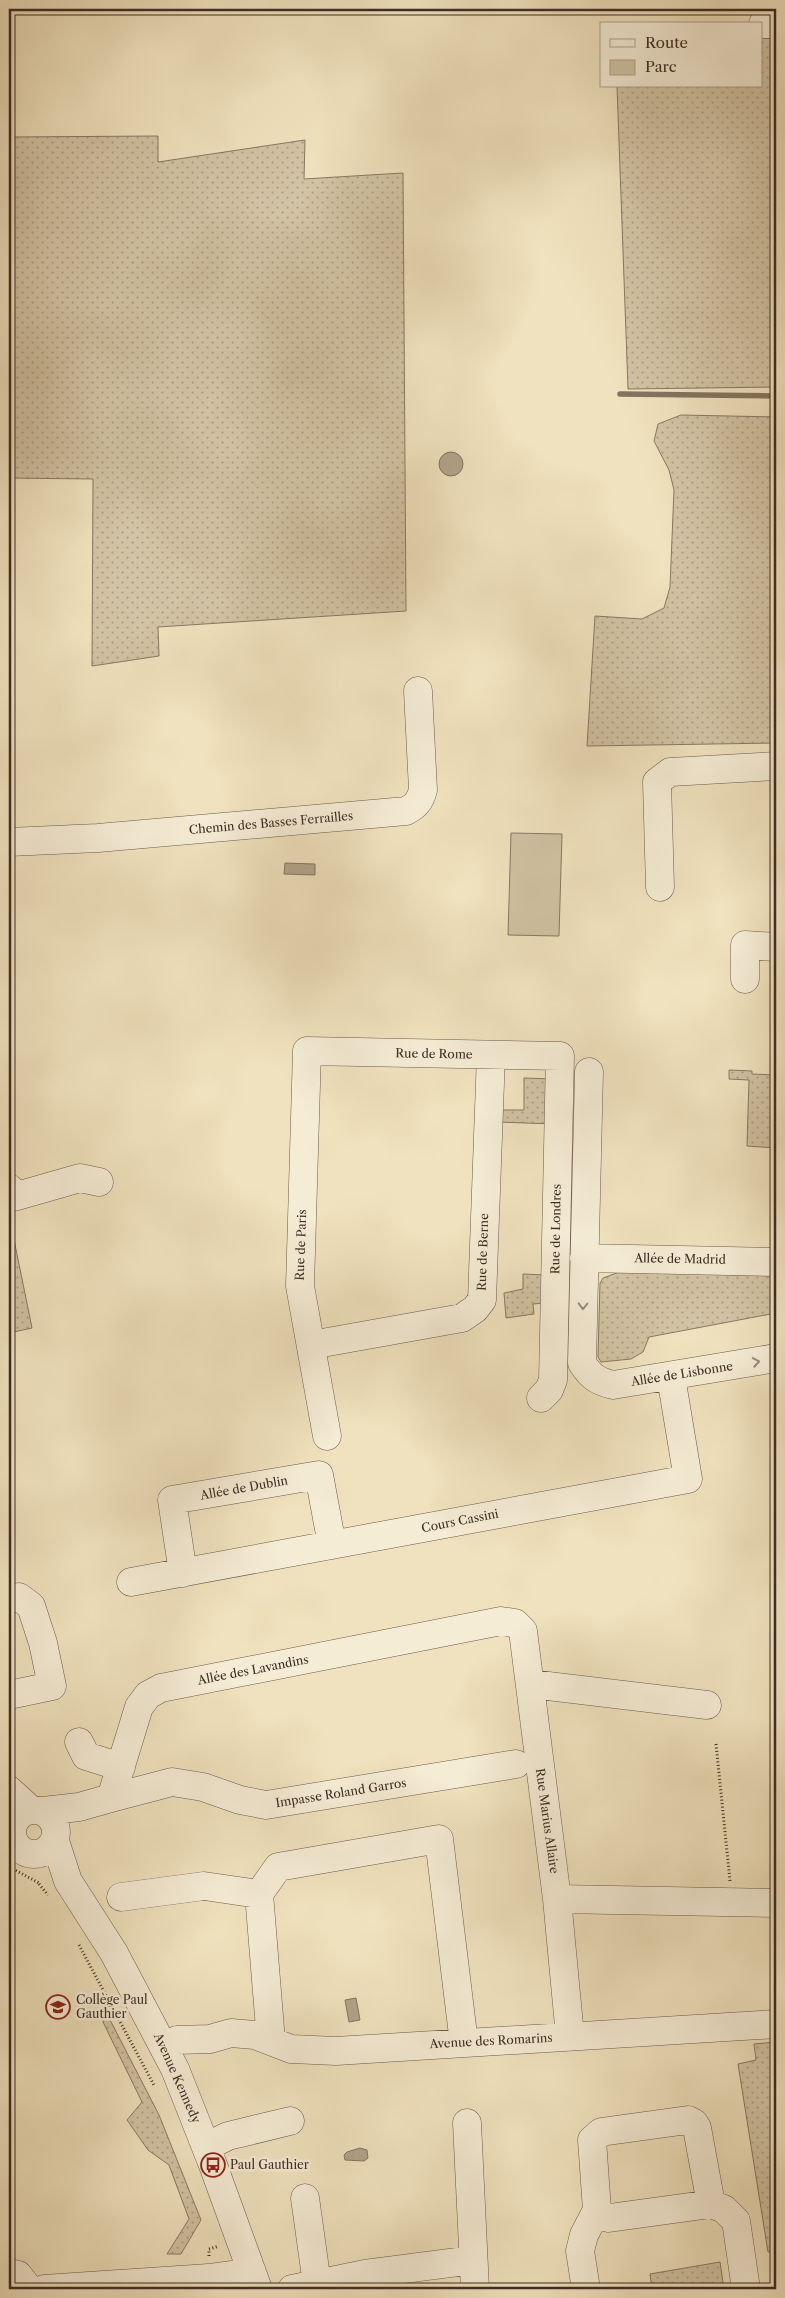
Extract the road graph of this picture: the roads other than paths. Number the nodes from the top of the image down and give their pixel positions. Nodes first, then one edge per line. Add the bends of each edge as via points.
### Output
1 (418, 691) dead end
2 (776, 766) edge
3 (9, 842) edge
4 (660, 887) dead end
5 (776, 947) edge
6 (745, 979) dead end
7 (307, 1051) joint
8 (491, 1055) junction
9 (560, 1056) joint
10 (589, 1072) dead end
11 (99, 1182) dead end
12 (9, 1188) edge
13 (584, 1258) junction
14 (776, 1262) edge
15 (312, 1345) junction
16 (776, 1358) edge
17 (671, 1377) junction
18 (540, 1398) dead end
19 (327, 1436) dead end
20 (332, 1545) junction
21 (183, 1573) junction
22 (131, 1582) dead end
23 (9, 1599) edge
24 (501, 1621) joint
25 (531, 1684) junction
26 (9, 1695) edge
27 (707, 1705) dead end
28 (79, 1742) dead end
29 (516, 1764) dead end
30 (121, 1767) junction
31 (9, 1790) edge
32 (111, 1798) junction
33 (25, 1834) edge
34 (259, 1894) junction
35 (121, 1897) dead end
36 (557, 1899) junction
37 (776, 1903) edge
38 (776, 2024) edge
39 (570, 2036) junction
40 (271, 2041) junction
41 (464, 2043) junction
42 (170, 2058) junction
43 (290, 2121) dead end
44 (467, 2123) dead end
45 (206, 2147) junction
46 (305, 2198) dead end
47 (711, 2204) junction
48 (597, 2210) junction
49 (472, 2260) junction
50 (9, 2273) edge
51 (255, 2281) edge
52 (153, 2286) edge
53 (304, 2286) edge
54 (28, 2289) edge
55 (44, 2289) edge
56 (475, 2289) edge
57 (586, 2289) edge
58 (746, 2289) edge

1 - 3 street, Chemin des Basses Ferrailles via 423,790 421,799 406,811 98,838
2 - 4 street via 670,772 657,782
5 - 6 street via 745,945
7 - 8 street, Rue de Rome
7 - 15 street, Rue de Paris via 300,1286
8 - 9 street, Rue de Rome
8 - 15 street, Rue de Berne via 482,1300 462,1318
9 - 18 street, Rue de Londres via 553,1380 549,1390
10 - 13 street
11 - 12 street via 80,1178 17,1196
13 - 14 street, Allée de Madrid
13 -> 17 street, Allée de Lisbonne via 582,1363 589,1374 597,1381 613,1385
15 - 19 street, Rue de Paris
17 -> 16 street, Allée de Lisbonne
17 - 20 street, Cours Cassini via 688,1479
20 - 21 street, Cours Cassini
20 - 21 street, Allée de Dublin via 319,1475 172,1500
21 - 22 street, Cours Cassini
23 - 26 street via 18,1597 31,1606 52,1686
24 - 25 street, Rue Marius Allaire via 515,1623 523,1631
24 - 30 street, Allée des Lavandins via 161,1688 148,1695 139,1707
25 - 27 street
25 - 36 street, Rue Marius Allaire
28 - 30 street via 86,1756
29 - 32 street, Impasse Roland Garros via 266,1805 203,1787 172,1782
30 - 32 street, Allée des Lavandins
31 - 33 street
32 - 33 street via 79,1807
33 - 42 street, Avenue Kennedy via 53,1883 114,1953
34 - 35 street via 204,1886
34 - 40 street
34 - 41 street via 278,1867 439,1839
36 - 37 street
36 - 39 street, Rue Marius Allaire
38 - 39 street, Avenue des Romarins
39 - 41 street, Avenue des Romarins
40 - 41 street, Avenue des Romarins via 292,2049 336,2050
40 - 42 street, Avenue des Romarins via 231,2032 210,2039 177,2040
42 - 45 street, Avenue Kennedy
43 - 45 street via 228,2136
44 - 49 street
45 - 51 street, Avenue Kennedy via 228,2238
46 - 53 street
47 - 48 street via 610,2218
47 - 48 street via 697,2128 688,2120 595,2135 592,2140
47 - 58 street via 724,2209 736,2221
48 - 57 street via 580,2251
49 - 53 street via 365,2274
49 - 56 street
50 - 54 street via 18,2276
51 - 52 street via 238,2276
52 - 55 street

